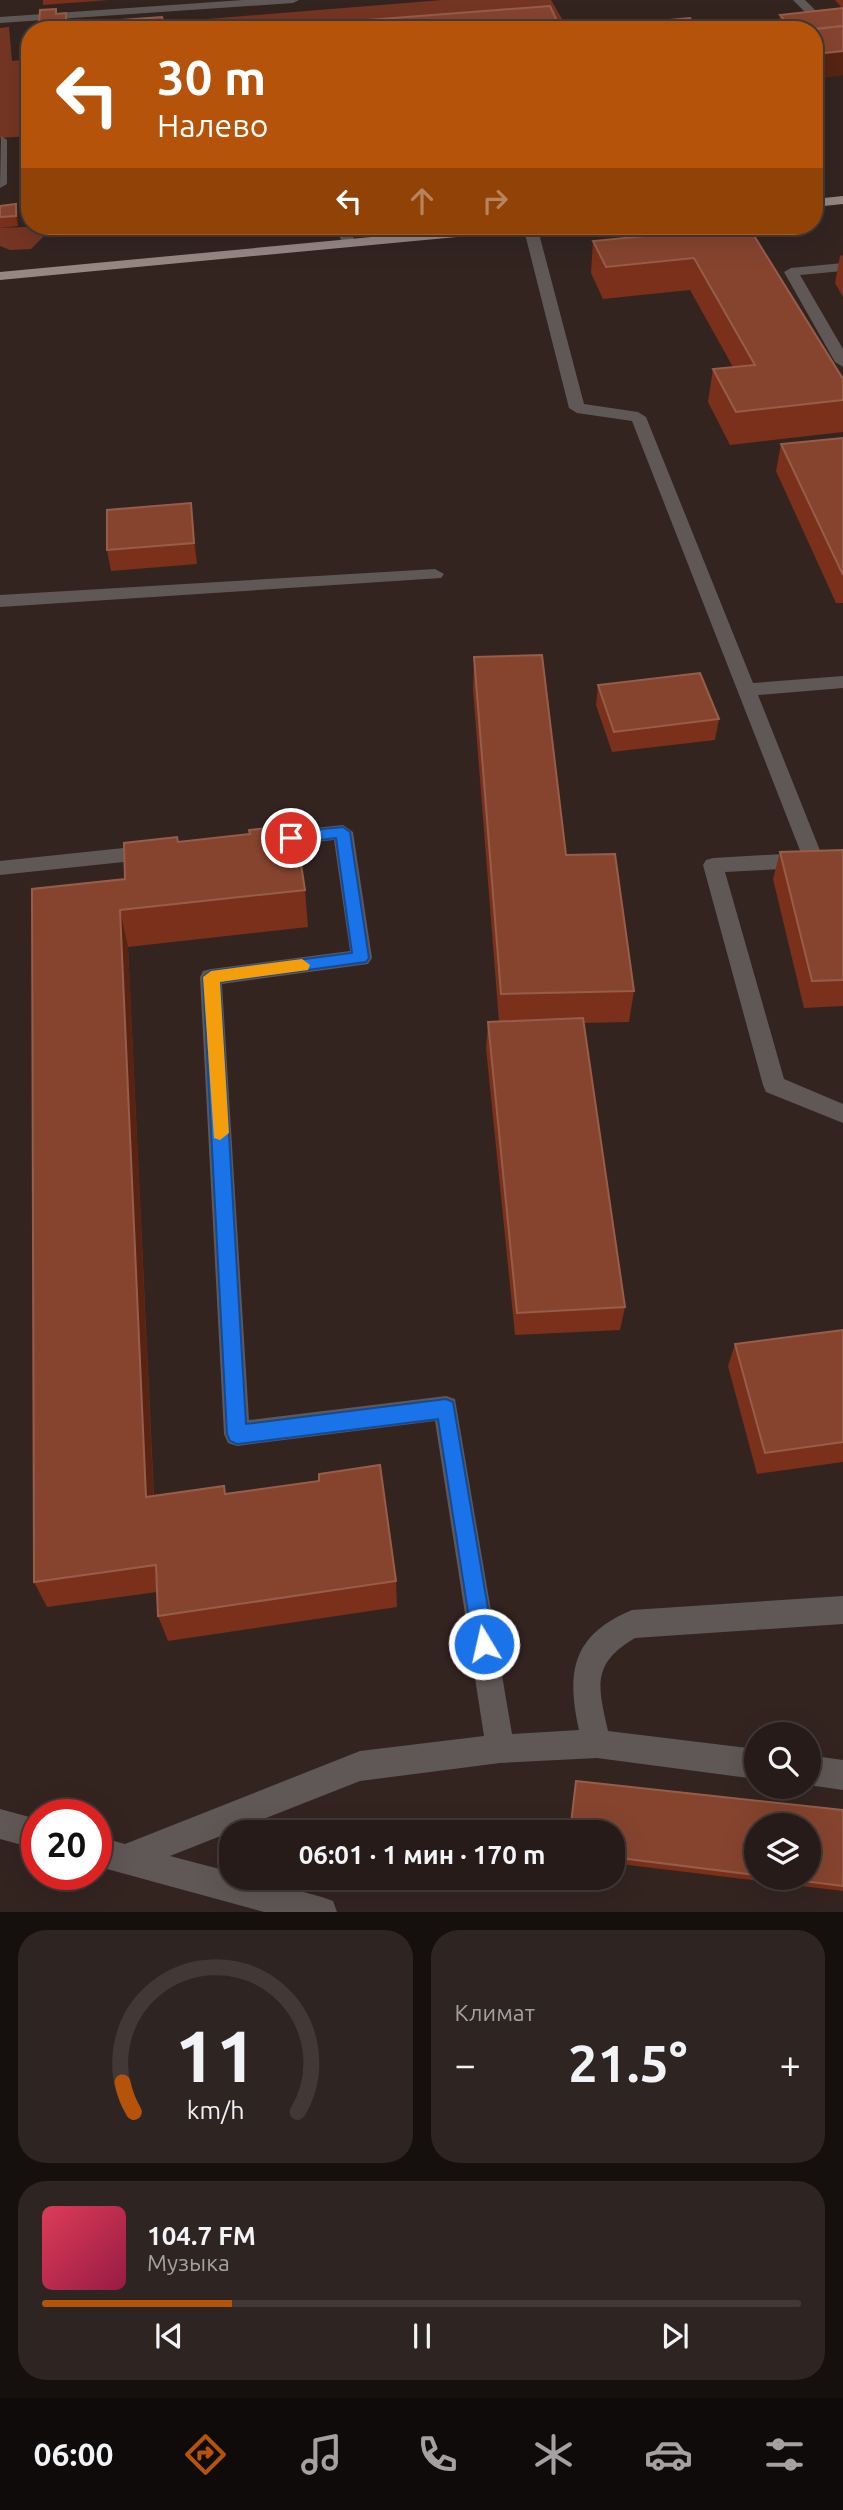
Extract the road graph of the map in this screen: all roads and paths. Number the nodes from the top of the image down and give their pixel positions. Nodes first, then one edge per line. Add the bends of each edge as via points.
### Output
1 (293, 0) edge
2 (799, 0) edge
3 (237, 2) edge
4 (0, 20) edge
5 (819, 20) edge
6 (2, 140) edge
7 (0, 184) edge
8 (843, 200) edge
9 (823, 201) edge
10 (346, 235) edge
11 (434, 235) edge
12 (532, 235) edge
13 (348, 243) junction
14 (843, 267) edge
15 (0, 276) edge
16 (843, 362) edge
17 (435, 573) dead end
18 (0, 601) edge
19 (843, 682) edge
20 (745, 690) junction
21 (248, 842) edge
22 (180, 849) edge
23 (843, 859) edge
24 (814, 860) junction
25 (0, 868) edge
26 (843, 1114) edge
27 (843, 1610) edge
28 (597, 1744) junction
29 (500, 1749) junction
30 (744, 1762) edge
31 (821, 1772) edge
32 (843, 1775) edge
33 (0, 1824) edge
34 (21, 1830) edge
35 (112, 1854) edge
36 (112, 1856) edge
37 (322, 1912) edge

1 - 3 lane
2 - 5 lane
3 - 4 lane
6 - 7 lane
8 - 9 main road
10 - 13 lane
11 - 13 main road
12 - 20 lane via 577,408 638,417
13 - 15 main road
14 - 16 lane via 791,272
17 - 18 lane
19 - 20 lane
20 - 24 lane
21 - 29 lane via 343,832 361,958 211,977 237,1434 446,1408
22 - 25 lane
23 - 24 lane
24 - 26 lane via 713,865 774,1085
27 - 28 lane via 632,1624 606,1638 592,1652 584,1689
28 - 29 lane
28 - 30 lane
29 - 35 lane via 360,1766
31 - 32 lane
33 - 34 lane
36 - 37 lane

